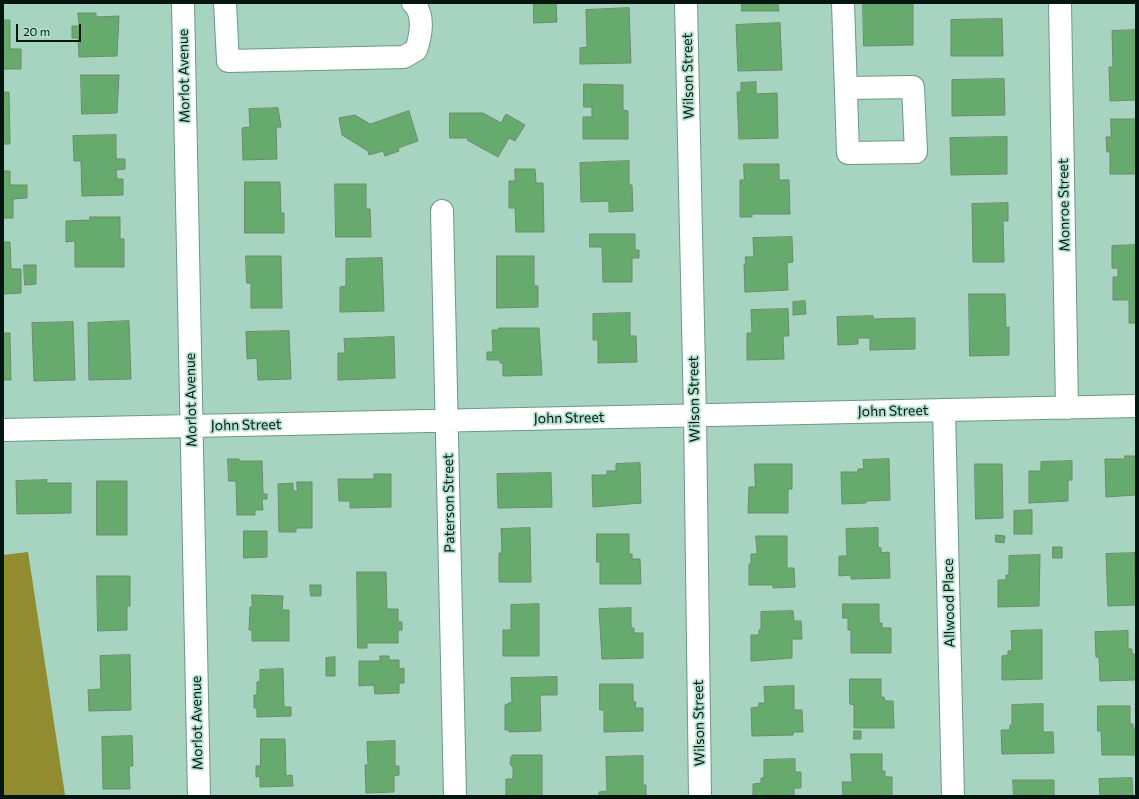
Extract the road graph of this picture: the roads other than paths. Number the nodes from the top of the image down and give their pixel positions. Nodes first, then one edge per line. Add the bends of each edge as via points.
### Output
1 (183, 3) edge
2 (225, 3) edge
3 (414, 3) edge
4 (686, 3) edge
5 (843, 3) edge
6 (1060, 3) edge
7 (846, 88) dead end
8 (442, 211) dead end
9 (1136, 406) edge
10 (1067, 408) junction
11 (944, 410) junction
12 (695, 416) junction
13 (447, 421) junction
14 (191, 426) junction
15 (3, 430) edge
16 (199, 796) edge
17 (455, 796) edge
18 (700, 796) edge
19 (953, 796) edge

1 - 14 street, Morlot Avenue
2 - 3 street via 228,61 404,57 416,50 420,37 420,13
4 - 12 street, Wilson Street
5 - 7 street
6 - 10 street, Monroe Street
8 - 13 street, Paterson Street
9 - 10 street, John Street
10 - 11 street, John Street
11 - 12 street, John Street
11 - 19 street, Allwood Place
12 - 13 street, John Street
12 - 18 street, Wilson Street
13 - 14 street, John Street
13 - 17 street, Paterson Street
14 - 15 street, John Street
14 - 16 street, Morlot Avenue

